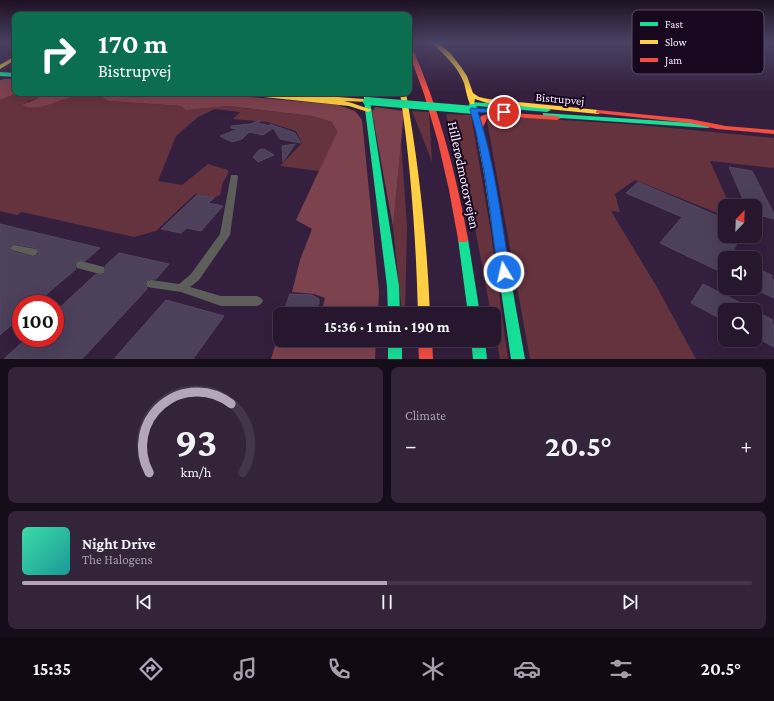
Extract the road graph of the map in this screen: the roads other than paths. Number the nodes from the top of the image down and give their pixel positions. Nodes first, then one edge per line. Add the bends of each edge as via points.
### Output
1 (414, 59) edge
2 (454, 59) edge
3 (12, 60) edge
4 (0, 67) edge
5 (12, 68) edge
6 (0, 70) edge
7 (12, 72) edge
8 (0, 74) edge
9 (12, 75) edge
10 (471, 94) junction
11 (274, 96) edge
12 (308, 96) edge
13 (349, 96) edge
14 (404, 96) edge
15 (367, 100) edge
16 (473, 107) junction
17 (612, 120) junction
18 (479, 127) junction
19 (727, 128) junction
20 (774, 132) edge
21 (234, 177) dead end
22 (15, 248) dead end
23 (33, 252) dead end
24 (80, 265) dead end
25 (100, 270) dead end
26 (151, 284) dead end
27 (181, 288) junction
28 (257, 301) dead end
29 (394, 307) edge
30 (424, 307) edge
31 (473, 307) edge
32 (395, 347) edge
33 (425, 347) edge
34 (479, 347) edge
35 (395, 359) edge
36 (426, 359) edge
37 (480, 359) edge
38 (518, 359) edge

1 - 31 main road, Hillerødmotorvejen via 430,94 442,137 462,230
2 - 10 main road via 459,64
3 - 4 main road
4 - 5 main road
6 - 7 main road
8 - 9 main road
10 - 16 main road
10 - 19 main road via 487,101 690,121
11 - 15 main road via 359,106
12 - 15 main road
13 - 15 main road
14 - 30 main road via 412,137 421,231
15 - 16 main road, Bistrupvej
15 - 29 main road
16 - 17 main road, Bistrupvej
16 - 18 main road
16 - 19 main road, Bistrupvej
17 - 18 main road via 495,114 483,118
17 - 19 main road, Bistrupvej
18 - 38 main road
19 - 20 main road, Bistrupvej
21 - 27 street via 225,235 195,277
22 - 23 street
24 - 25 street
26 - 27 street
27 - 28 street via 221,301
32 - 35 main road
33 - 36 main road
34 - 37 main road

